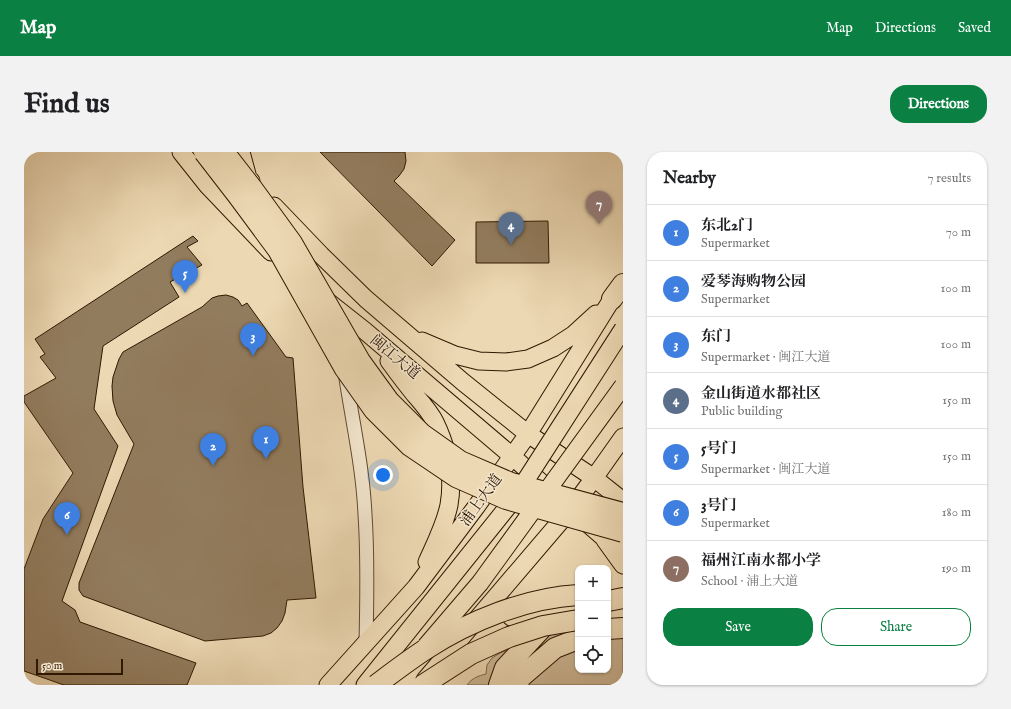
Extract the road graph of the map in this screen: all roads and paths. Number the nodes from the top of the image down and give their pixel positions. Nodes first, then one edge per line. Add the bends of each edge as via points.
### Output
1 (181, 152) edge
2 (204, 152) edge
3 (224, 152) edge
4 (241, 152) edge
5 (619, 289) edge
6 (331, 304) junction
7 (623, 329) edge
8 (365, 331) junction
9 (404, 332) junction
10 (623, 386) edge
11 (528, 434) junction
12 (623, 437) edge
13 (512, 456) junction
14 (594, 478) junction
15 (623, 500) edge
16 (571, 509) junction
17 (623, 513) edge
18 (623, 532) edge
19 (602, 536) junction
20 (623, 548) edge
21 (623, 565) edge
22 (416, 587) junction
23 (611, 594) edge
24 (623, 594) edge
25 (575, 595) edge
26 (623, 598) edge
27 (611, 600) edge
28 (575, 608) edge
29 (611, 608) edge
30 (623, 609) edge
31 (575, 612) edge
32 (611, 619) edge
33 (623, 619) edge
34 (575, 621) edge
35 (623, 628) edge
36 (611, 629) edge
37 (467, 630) junction
38 (575, 640) edge
39 (366, 643) junction
40 (328, 685) edge
41 (365, 685) edge
42 (376, 685) edge
43 (391, 685) edge
44 (420, 685) edge
45 (423, 685) edge
46 (499, 685) edge
47 (518, 685) edge

1 - 6 main road, 闽江大道 via 208,186 275,257
2 - 18 highway, bridge via 278,250 345,369 374,410 410,446 456,477 506,499
3 - 17 highway, bridge via 292,244 360,360 388,400 422,434 460,461 511,483
4 - 9 main road, 闽江大道 via 248,178 343,278
5 - 9 main road via 573,335 553,348 528,359 506,362 479,361 455,355
5 - 11 main road, 浦上大道
6 - 8 main road, 闽江大道
6 - 39 lane via 362,479 368,586
7 - 41 main road, bridge via 510,504
8 - 13 main road, 闽江大道
8 - 22 main road via 432,417 448,460 449,505
9 - 11 main road, 闽江大道
10 - 43 main road, bridge via 480,583
11 - 13 main road, 浦上大道
11 - 14 main road, 闽江大道
12 - 14 main road
13 - 16 main road, 闽江大道
13 - 22 main road, 浦上大道
14 - 15 main road, 闽江大道
14 - 16 main road
16 - 19 main road, 闽江大道
16 - 37 main road
19 - 20 main road, 闽江大道
19 - 21 main road
22 - 39 main road, 浦上大道
23 - 24 highway
25 - 42 highway, bridge via 539,601 500,612 465,627 426,649
26 - 27 highway
28 - 37 main road via 524,613
29 - 30 main road
31 - 46 highway, bridge via 543,627 505,668
32 - 33 highway
34 - 45 highway, bridge via 543,626 509,637 471,654
35 - 36 highway
37 - 44 main road
38 - 47 highway via 555,648 520,678
39 - 40 main road, 浦上大道

